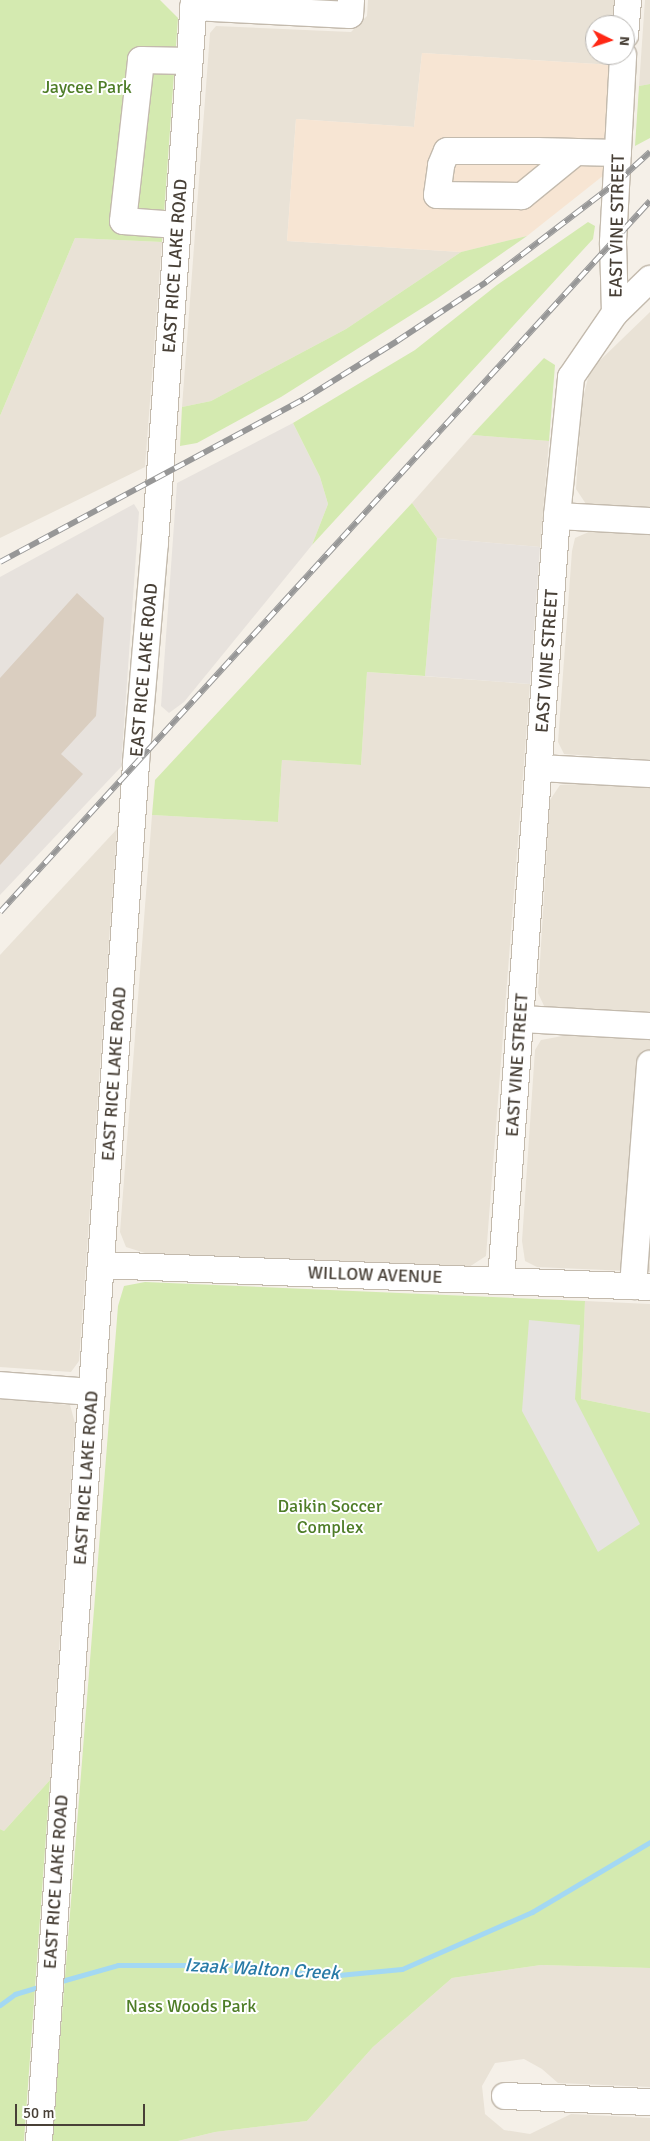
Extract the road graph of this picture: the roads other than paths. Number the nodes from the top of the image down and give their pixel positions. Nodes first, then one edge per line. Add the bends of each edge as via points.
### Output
1 (628, 0) edge
2 (192, 2) edge
3 (351, 7) edge
4 (627, 15) edge
5 (190, 60) junction
6 (623, 65) edge
7 (576, 152) dead end
8 (618, 153) junction
9 (177, 225) junction
10 (650, 279) edge
11 (615, 313) junction
12 (557, 516) junction
13 (650, 521) edge
14 (539, 768) junction
15 (650, 774) edge
16 (521, 1020) junction
17 (650, 1026) edge
18 (650, 1064) edge
19 (101, 1265) junction
20 (501, 1280) junction
21 (642, 1287) edge
22 (0, 1385) edge
23 (92, 1392) junction
24 (506, 2096) dead end
25 (650, 2102) edge
26 (39, 2141) edge

1 - 4 street
2 - 3 street
2 - 5 street, EAST RICE LAKE ROAD
5 - 9 street, EAST RICE LAKE ROAD
5 - 9 street via 141,60 123,221
6 - 8 street, EAST VINE STREET
7 - 8 street
8 - 11 street, EAST VINE STREET via 613,242
9 - 19 street, EAST RICE LAKE ROAD
10 - 11 street
11 - 12 street, EAST VINE STREET via 571,377
12 - 13 street
12 - 14 street, EAST VINE STREET
14 - 15 street
14 - 16 street, EAST VINE STREET
16 - 17 street
16 - 20 street, EAST VINE STREET
18 - 21 street
19 - 20 street, WILLOW AVENUE
19 - 23 street, EAST RICE LAKE ROAD
20 - 21 street, WILLOW AVENUE
22 - 23 street
23 - 26 street, EAST RICE LAKE ROAD
24 - 25 street

